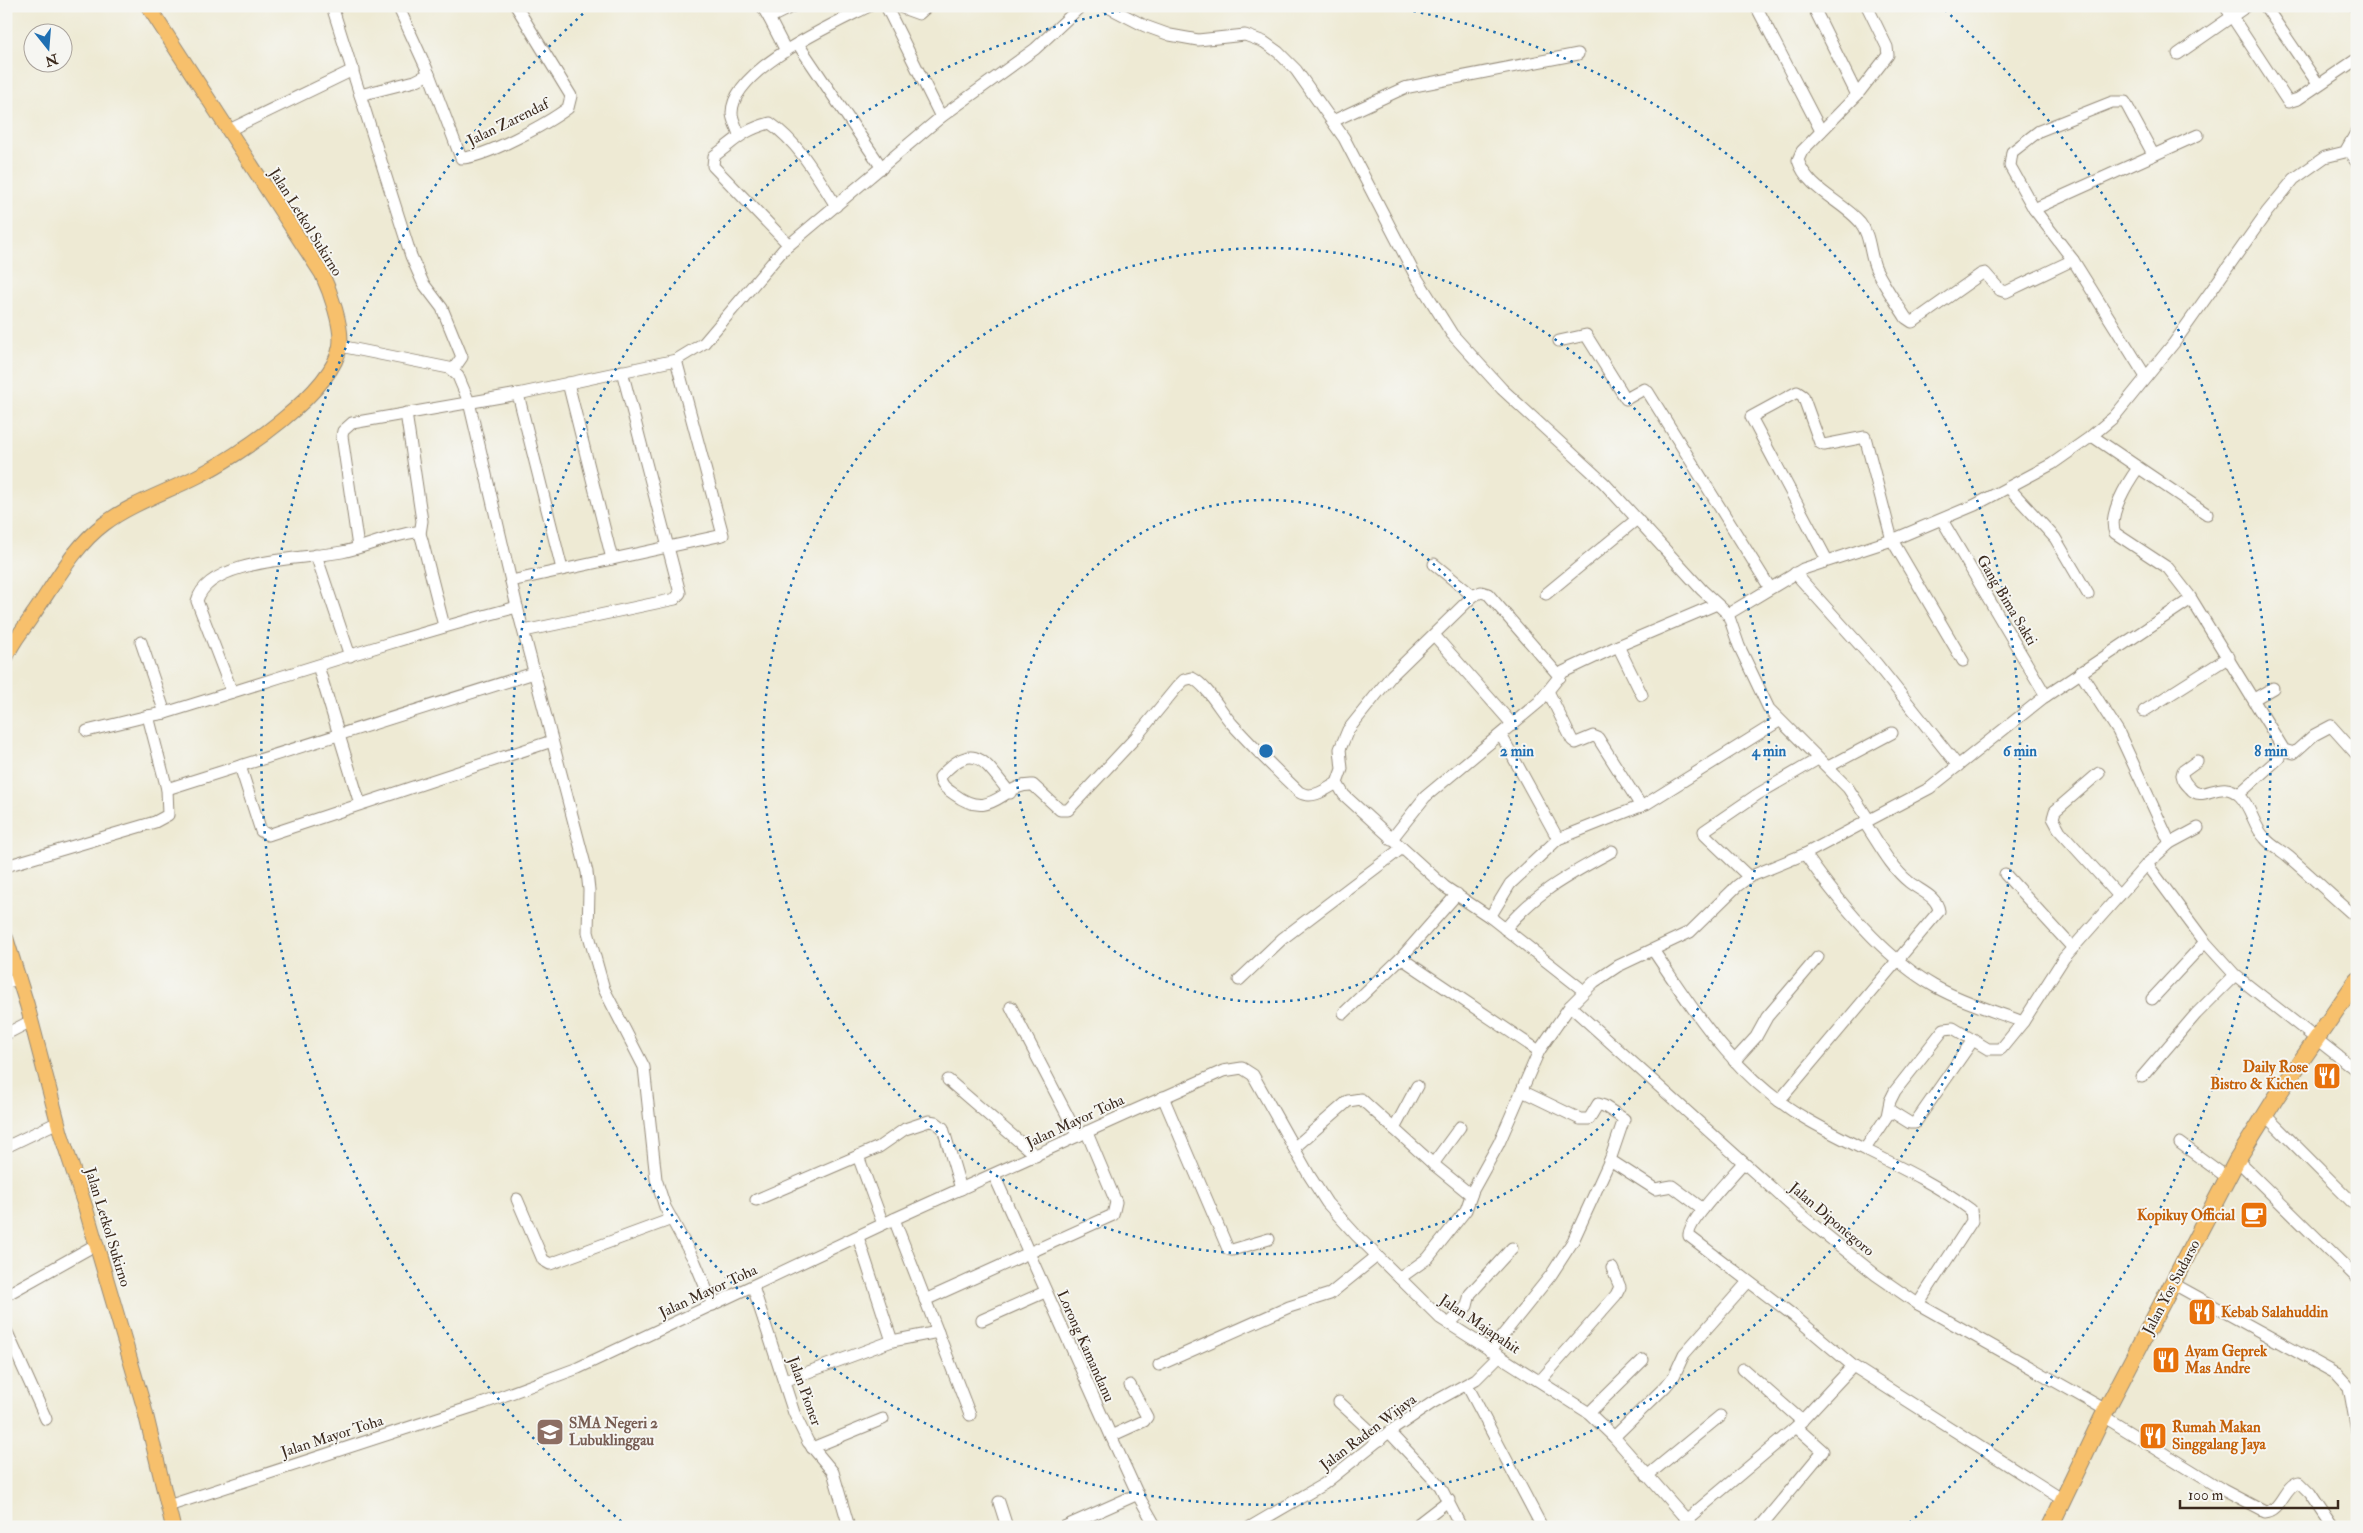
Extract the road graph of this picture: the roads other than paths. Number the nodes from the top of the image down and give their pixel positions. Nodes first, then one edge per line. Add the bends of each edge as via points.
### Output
1 (148, 6) edge
2 (332, 6) edge
3 (398, 6) edge
4 (516, 6) edge
5 (762, 6) edge
6 (794, 6) edge
7 (869, 6) edge
8 (886, 6) edge
9 (897, 6) edge
10 (928, 6) edge
11 (1081, 6) edge
12 (1106, 6) edge
13 (1756, 6) edge
14 (1813, 6) edge
15 (1868, 6) edge
16 (2225, 6) edge
17 (2247, 6) edge
18 (2265, 6) edge
19 (2232, 17) junction
20 (769, 18) junction
21 (798, 44) junction
22 (786, 51) junction
23 (1578, 54) dead end
24 (2178, 54) dead end
25 (2357, 59) edge
26 (353, 70) junction
27 (429, 74) junction
28 (2318, 84) junction
29 (360, 95) junction
30 (1857, 95) junction
31 (941, 117) junction
32 (1333, 121) junction
33 (229, 130) junction
34 (1821, 131) junction
35 (2357, 131) edge
36 (739, 134) junction
37 (2198, 134) dead end
38 (2348, 150) junction
39 (2153, 154) junction
40 (2357, 163) edge
41 (882, 168) junction
42 (836, 206) junction
43 (2034, 209) junction
44 (789, 244) junction
45 (2073, 260) junction
46 (1559, 341) dead end
47 (340, 346) junction
48 (676, 360) junction
49 (453, 370) junction
50 (622, 371) junction
51 (2146, 378) junction
52 (568, 383) junction
53 (518, 394) junction
54 (470, 402) junction
55 (406, 413) junction
56 (2092, 436) junction
57 (2138, 468) junction
58 (2009, 488) junction
59 (2208, 514) dead end
60 (1637, 519) junction
61 (1942, 520) junction
62 (420, 534) junction
63 (1892, 540) junction
64 (358, 547) junction
65 (668, 547) junction
66 (316, 555) junction
67 (612, 558) junction
68 (1827, 560) junction
69 (1434, 564) dead end
70 (562, 569) junction
71 (1795, 573) junction
72 (511, 582) junction
73 (1770, 588) junction
74 (1546, 594) dead end
75 (2088, 594) dead end
76 (1473, 596) junction
77 (2191, 599) junction
78 (1717, 604) junction
79 (518, 607) junction
80 (1728, 614) junction
81 (444, 626) junction
82 (524, 631) junction
83 (1434, 635) junction
84 (141, 642) dead end
85 (1618, 646) junction
86 (350, 656) junction
87 (2229, 657) junction
88 (6, 658) edge
89 (1963, 662) dead end
90 (318, 666) junction
91 (2080, 672) junction
92 (534, 673) junction
93 (1560, 677) junction
94 (2273, 688) dead end
95 (1548, 691) junction
96 (232, 692) junction
97 (1642, 695) dead end
98 (2046, 696) junction
99 (2254, 699) junction
100 (2144, 710) dead end
101 (165, 712) junction
102 (148, 716) junction
103 (1779, 721) junction
104 (1513, 725) junction
105 (88, 731) dead end
106 (1892, 733) dead end
107 (339, 736) junction
108 (1501, 736) junction
109 (552, 741) junction
110 (2357, 755) edge
111 (2279, 758) dead end
112 (1818, 759) junction
113 (2197, 761) dead end
114 (240, 766) junction
115 (1958, 766) junction
116 (1828, 768) junction
117 (2099, 772) dead end
118 (1337, 783) junction
119 (167, 789) junction
120 (1010, 793) junction
121 (2239, 794) junction
122 (360, 804) junction
123 (1641, 806) junction
124 (1866, 821) junction
125 (2198, 828) dead end
126 (1391, 840) junction
127 (1558, 840) junction
128 (2170, 843) junction
129 (1402, 848) junction
130 (1612, 851) dead end
131 (1805, 854) junction
132 (2147, 864) junction
133 (6, 866) edge
134 (2005, 874) dead end
135 (1748, 877) junction
136 (1457, 894) junction
137 (2119, 896) junction
138 (1490, 917) junction
139 (2357, 918) edge
140 (1505, 929) junction
141 (6, 938) edge
142 (2204, 942) junction
143 (2072, 948) junction
144 (1653, 950) junction
145 (1818, 957) dead end
146 (1402, 958) junction
147 (1898, 959) junction
148 (2235, 975) junction
149 (1239, 980) dead end
150 (2357, 980) edge
151 (13, 981) edge
152 (1584, 991) junction
153 (2152, 999) dead end
154 (1570, 1006) junction
155 (1011, 1007) dead end
156 (1344, 1013) dead end
157 (31, 1021) junction
158 (2023, 1022) junction
159 (6, 1034) edge
160 (1973, 1040) junction
161 (2315, 1040) junction
162 (1539, 1051) junction
163 (1734, 1061) junction
164 (1246, 1070) joint
165 (2357, 1071) edge
166 (2142, 1077) dead end
167 (948, 1080) dead end
168 (1417, 1086) dead end
169 (1522, 1091) junction
170 (1164, 1098) junction
171 (1779, 1101) junction
172 (1889, 1110) junction
173 (2264, 1115) junction
174 (58, 1122) junction
175 (1460, 1127) dead end
176 (1394, 1129) junction
177 (1082, 1135) junction
178 (2180, 1143) dead end
179 (6, 1147) edge
180 (1294, 1148) junction
181 (1865, 1149) junction
182 (858, 1156) junction
183 (1036, 1156) junction
184 (1610, 1160) junction
185 (2237, 1160) junction
186 (1743, 1163) junction
187 (1433, 1164) junction
188 (994, 1175) junction
189 (2228, 1178) junction
190 (961, 1189) junction
191 (1471, 1195) junction
192 (517, 1199) dead end
193 (756, 1200) dead end
194 (2357, 1207) edge
195 (1703, 1209) junction
196 (672, 1219) junction
197 (888, 1222) junction
198 (858, 1236) junction
199 (1268, 1239) dead end
200 (97, 1244) junction
201 (1512, 1248) dead end
202 (1028, 1255) junction
203 (1377, 1256) junction
204 (1612, 1268) dead end
205 (1400, 1278) junction
206 (2357, 1278) edge
207 (1747, 1282) junction
208 (2172, 1283) junction
209 (753, 1287) junction
210 (1046, 1292) junction
211 (6, 1295) edge
212 (925, 1300) junction
213 (1918, 1304) junction
214 (713, 1305) junction
215 (982, 1320) dead end
216 (1449, 1324) junction
217 (6, 1330) edge
218 (938, 1332) junction
219 (892, 1341) junction
220 (1494, 1354) junction
221 (1643, 1360) dead end
222 (1159, 1364) dead end
223 (1853, 1366) junction
224 (1743, 1369) dead end
225 (784, 1381) junction
226 (1540, 1381) junction
227 (1130, 1385) dead end
228 (1467, 1386) junction
229 (1339, 1402) dead end
230 (1589, 1413) junction
231 (2105, 1413) junction
232 (970, 1416) dead end
233 (1720, 1416) dead end
234 (46, 1419) dead end
235 (883, 1419) dead end
236 (1799, 1424) junction
237 (2357, 1431) edge
238 (1389, 1432) junction
239 (1111, 1436) junction
240 (1614, 1437) junction
241 (1380, 1440) junction
242 (812, 1448) junction
243 (1647, 1476) junction
244 (1138, 1494) junction
245 (1449, 1500) junction
246 (2063, 1500) junction
247 (998, 1502) dead end
248 (168, 1506) junction
249 (1689, 1523) edge
250 (173, 1527) edge
251 (849, 1527) edge
252 (1007, 1527) edge
253 (1064, 1527) edge
254 (1156, 1527) edge
255 (1250, 1527) edge
256 (1414, 1527) edge
257 (1461, 1527) edge
258 (1542, 1527) edge
259 (1760, 1527) edge
260 (2050, 1527) edge
261 (2333, 1527) edge

1 - 33 main road, Jalan Letkol Sukirno
2 - 26 street
3 - 27 street
4 - 27 street, Jalan Zarendaf via 571,96 568,108 496,148 461,158
5 - 20 street
6 - 20 street
7 - 21 street
8 - 31 street
9 - 10 street via 919,14
11 - 31 street via 1035,49
12 - 32 street via 1170,35 1198,40 1245,35 1264,42 1296,70
13 - 34 street
14 - 30 street
15 - 30 street via 1889,51
16 - 19 street
17 - 19 street
18 - 28 street
19 - 24 street
19 - 28 street via 2288,102 2298,99
20 - 22 street
21 - 22 street
21 - 41 street
22 - 36 street via 752,75 738,91 732,112
23 - 32 street via 1404,88
25 - 28 street
26 - 29 street
26 - 33 street
27 - 29 street via 415,81
29 - 49 street via 411,256 423,283 442,308 462,357
30 - 34 street
31 - 41 street
32 - 60 street via 1415,275 1452,334 1502,389 1604,483
33 - 47 main road, Jalan Letkol Sukirno via 322,274 335,310
34 - 45 street via 1800,156 1800,167 1860,222 1867,232 1877,270 1906,318 1912,322 1981,274 1985,273 2000,290 2006,292
35 - 38 street
36 - 42 street via 770,123 796,147
36 - 44 street via 732,144 714,156 712,166
37 - 39 street
38 - 40 street
38 - 51 street via 2325,158 2294,179
39 - 43 street
39 - 43 street via 2125,102 2112,102 2039,131 2012,152 2010,166
41 - 42 street
42 - 44 street
43 - 45 street
44 - 48 street via 704,344
45 - 51 street
46 - 73 street via 1586,335 1626,399 1640,390 1648,392
47 - 49 street
47 - 88 main road via 334,364 304,402 259,438 199,476 120,513 103,525 65,568
48 - 50 street
48 - 65 street via 723,533
49 - 54 street
50 - 52 street
50 - 65 street
51 - 56 street
52 - 53 street
52 - 67 street
53 - 54 street
53 - 70 street
54 - 55 street
54 - 72 street
55 - 62 street via 422,521
55 - 64 street via 352,423 343,431
56 - 57 street
56 - 58 street
57 - 59 street
57 - 77 street via 2123,489 2113,519 2114,530 2168,568
58 - 61 street
58 - 75 street via 2054,538
60 - 74 street
60 - 78 street
61 - 63 street
61 - 98 street, Gang Bima Sakti
62 - 64 street via 407,533
62 - 81 street
63 - 68 street
63 - 68 street via 1865,437 1824,445 1820,443 1803,396 1797,392 1751,416
63 - 89 street
64 - 66 street
65 - 67 street
65 - 82 street via 679,585 678,597
66 - 86 street
66 - 96 street via 233,570 212,580 198,596 197,605
67 - 70 street
68 - 71 street
69 - 76 street
70 - 72 street
71 - 73 street
71 - 115 street via 1876,663
72 - 79 street
73 - 80 street
76 - 83 street
76 - 93 street via 1481,592 1488,594
77 - 87 street
77 - 91 street
78 - 80 street
78 - 85 street
79 - 81 street
79 - 82 street
80 - 103 street via 1738,646 1769,708
81 - 86 street
82 - 92 street
83 - 104 street
83 - 118 street via 1392,675 1348,730 1340,749 1342,769
84 - 101 street
85 - 93 street via 1569,668
85 - 97 street
86 - 90 street
87 - 99 street
87 - 100 street
90 - 96 street
90 - 107 street
91 - 98 street
91 - 128 street via 2118,732
92 - 107 street
92 - 109 street
93 - 95 street
94 - 99 street
95 - 104 street
95 - 123 street via 1572,740 1576,743 1594,736 1598,738
96 - 101 street
98 - 115 street
99 - 110 street via 2288,753 2294,753 2314,735 2331,726
101 - 102 street
102 - 105 street
102 - 119 street
103 - 112 street
103 - 123 street
104 - 108 street
106 - 116 street
107 - 114 street
107 - 122 street
108 - 126 street via 1425,797
108 - 127 street
109 - 122 street
109 - 196 street via 588,877 589,937 607,996 644,1067 656,1179
111 - 121 street
112 - 116 street
112 - 135 street via 1704,831
113 - 121 street via 2182,775 2194,793 2200,795 2222,787
114 - 119 street
114 - 122 street via 265,835
115 - 124 street via 1930,788
116 - 124 street via 1848,788
117 - 137 street via 2054,811 2053,818 2060,831
118 - 120 street via 1311,796 1299,792 1259,754 1214,703 1206,689 1192,678 1177,687 1068,810 1060,810 1033,785
118 - 126 street via 1344,795
119 - 133 street via 168,815 162,819
120 - 120 street via 985,804 975,804 946,788 940,777 968,756 985,763
121 - 139 street via 2266,840
123 - 127 street
124 - 131 street
124 - 147 street via 1898,871 1938,906 1939,911 1933,919
125 - 128 street
126 - 129 street
127 - 138 street via 1510,884
128 - 132 street
129 - 136 street
129 - 149 street via 1282,940
130 - 140 street via 1545,889
131 - 135 street
131 - 147 street via 1844,907
132 - 137 street
132 - 142 street
134 - 143 street
135 - 144 street via 1690,932
136 - 138 street
136 - 146 street
137 - 143 street
138 - 140 street
140 - 152 street
141 - 151 main road, Jalan Letkol Sukirno
142 - 148 street
142 - 153 street
143 - 158 street
144 - 152 street via 1607,972
144 - 163 street via 1707,1030
145 - 163 street
146 - 156 street
146 - 162 street
147 - 158 street via 1934,986
147 - 171 street
148 - 161 street
148 - 166 street via 2196,1014
150 - 161 highway, Jalan Yos Sudarso
151 - 157 main road, Jalan Letkol Sukirno
152 - 154 street
154 - 162 street
154 - 186 street, Jalan Diponegoro
155 - 177 street
157 - 159 street
157 - 174 main road, Jalan Letkol Sukirno
158 - 160 street via 2004,1046 1996,1050
160 - 172 street via 1915,1123
160 - 172 street via 1953,1028 1944,1029 1895,1091
161 - 165 street
161 - 173 highway, Jalan Yos Sudarso
162 - 169 street
163 - 171 street
164 - 170 street, Jalan Mayor Toha via 1223,1071
164 - 180 street, Jalan Majapahit via 1260,1085
167 - 183 street
168 - 176 street
169 - 184 street, Jalan Raden Wijaya via 1580,1119 1589,1119 1598,1104 1622,1116 1623,1122
169 - 191 street via 1499,1144
170 - 177 street, Jalan Mayor Toha
170 - 199 street via 1228,1249
171 - 181 street via 1806,1119
172 - 181 street
173 - 185 highway, Jalan Yos Sudarso
173 - 194 street
174 - 179 street
174 - 200 main road, Jalan Letkol Sukirno
175 - 187 street
176 - 180 street via 1357,1098 1348,1101
176 - 187 street
177 - 183 street, Jalan Mayor Toha
177 - 202 street via 1116,1202 1116,1210 1108,1219
178 - 189 street
180 - 203 street, Jalan Majapahit via 1327,1202
181 - 213 street via 1939,1187 1973,1215
182 - 190 street via 879,1147 901,1131 929,1120 943,1128
182 - 193 street
182 - 197 street
183 - 188 street, Jalan Mayor Toha
184 - 195 street via 1656,1189 1672,1186
184 - 220 street, Jalan Raden Wijaya via 1568,1248
185 - 189 highway, Jalan Yos Sudarso
185 - 206 street
186 - 195 street
186 - 213 street, Jalan Diponegoro via 1841,1248
187 - 191 street
188 - 190 street, Jalan Mayor Toha
188 - 202 street, Lorong Kamandanu
189 - 208 highway, Jalan Yos Sudarso
190 - 197 street, Jalan Mayor Toha
191 - 205 street via 1466,1210 1428,1258
192 - 196 street via 543,1260 550,1264
195 - 207 street via 1690,1228 1689,1236
196 - 214 street
197 - 198 street, Jalan Mayor Toha
197 - 212 street
198 - 209 street, Jalan Mayor Toha
198 - 219 street
200 - 211 street
200 - 248 main road, Jalan Letkol Sukirno via 144,1406
201 - 216 street via 1470,1294 1467,1306
202 - 210 street, Lorong Kamandanu
202 - 212 street
203 - 205 street, Jalan Majapahit
203 - 222 street via 1330,1294 1289,1308
204 - 226 street via 1619,1291
205 - 216 street, Jalan Majapahit
207 - 223 street via 1794,1316
207 - 240 street via 1684,1354 1666,1386
208 - 231 highway, Jalan Yos Sudarso
208 - 237 street via 2337,1374 2349,1387
209 - 214 street, Jalan Mayor Toha
209 - 225 street, Jalan Pioner
210 - 215 street
210 - 239 street, Lorong Kamandanu
212 - 218 street
213 - 231 street, Jalan Diponegoro
214 - 248 street, Jalan Mayor Toha via 534,1386
216 - 220 street, Jalan Majapahit
217 - 234 street
218 - 219 street
218 - 232 street
219 - 225 street
220 - 226 street, Jalan Majapahit
220 - 228 street, Jalan Raden Wijaya via 1483,1373
221 - 230 street
223 - 236 street
223 - 246 street
224 - 236 street
225 - 242 street, Jalan Pioner via 800,1428
226 - 230 street, Jalan Majapahit
227 - 239 street via 1147,1417
228 - 238 street, Jalan Raden Wijaya via 1432,1403
228 - 258 street
229 - 241 street
230 - 240 street, Jalan Majapahit
231 - 246 highway, Jalan Yos Sudarso
231 - 261 street, Jalan Diponegoro via 2223,1490 2264,1512 2274,1509 2299,1482
233 - 243 street
235 - 242 street
236 - 249 street
236 - 259 street via 1823,1451
238 - 241 street, Jalan Raden Wijaya
238 - 245 street via 1437,1482
239 - 244 street, Lorong Kamandanu
240 - 243 street, Jalan Majapahit
241 - 255 street, Jalan Raden Wijaya via 1324,1484
242 - 251 street, Jalan Pioner via 836,1477
243 - 249 street, Jalan Majapahit
244 - 253 street
244 - 254 street, Lorong Kamandanu
245 - 256 street
245 - 257 street
246 - 260 highway, Jalan Yos Sudarso
247 - 252 street
248 - 250 main road, Jalan Letkol Sukirno

